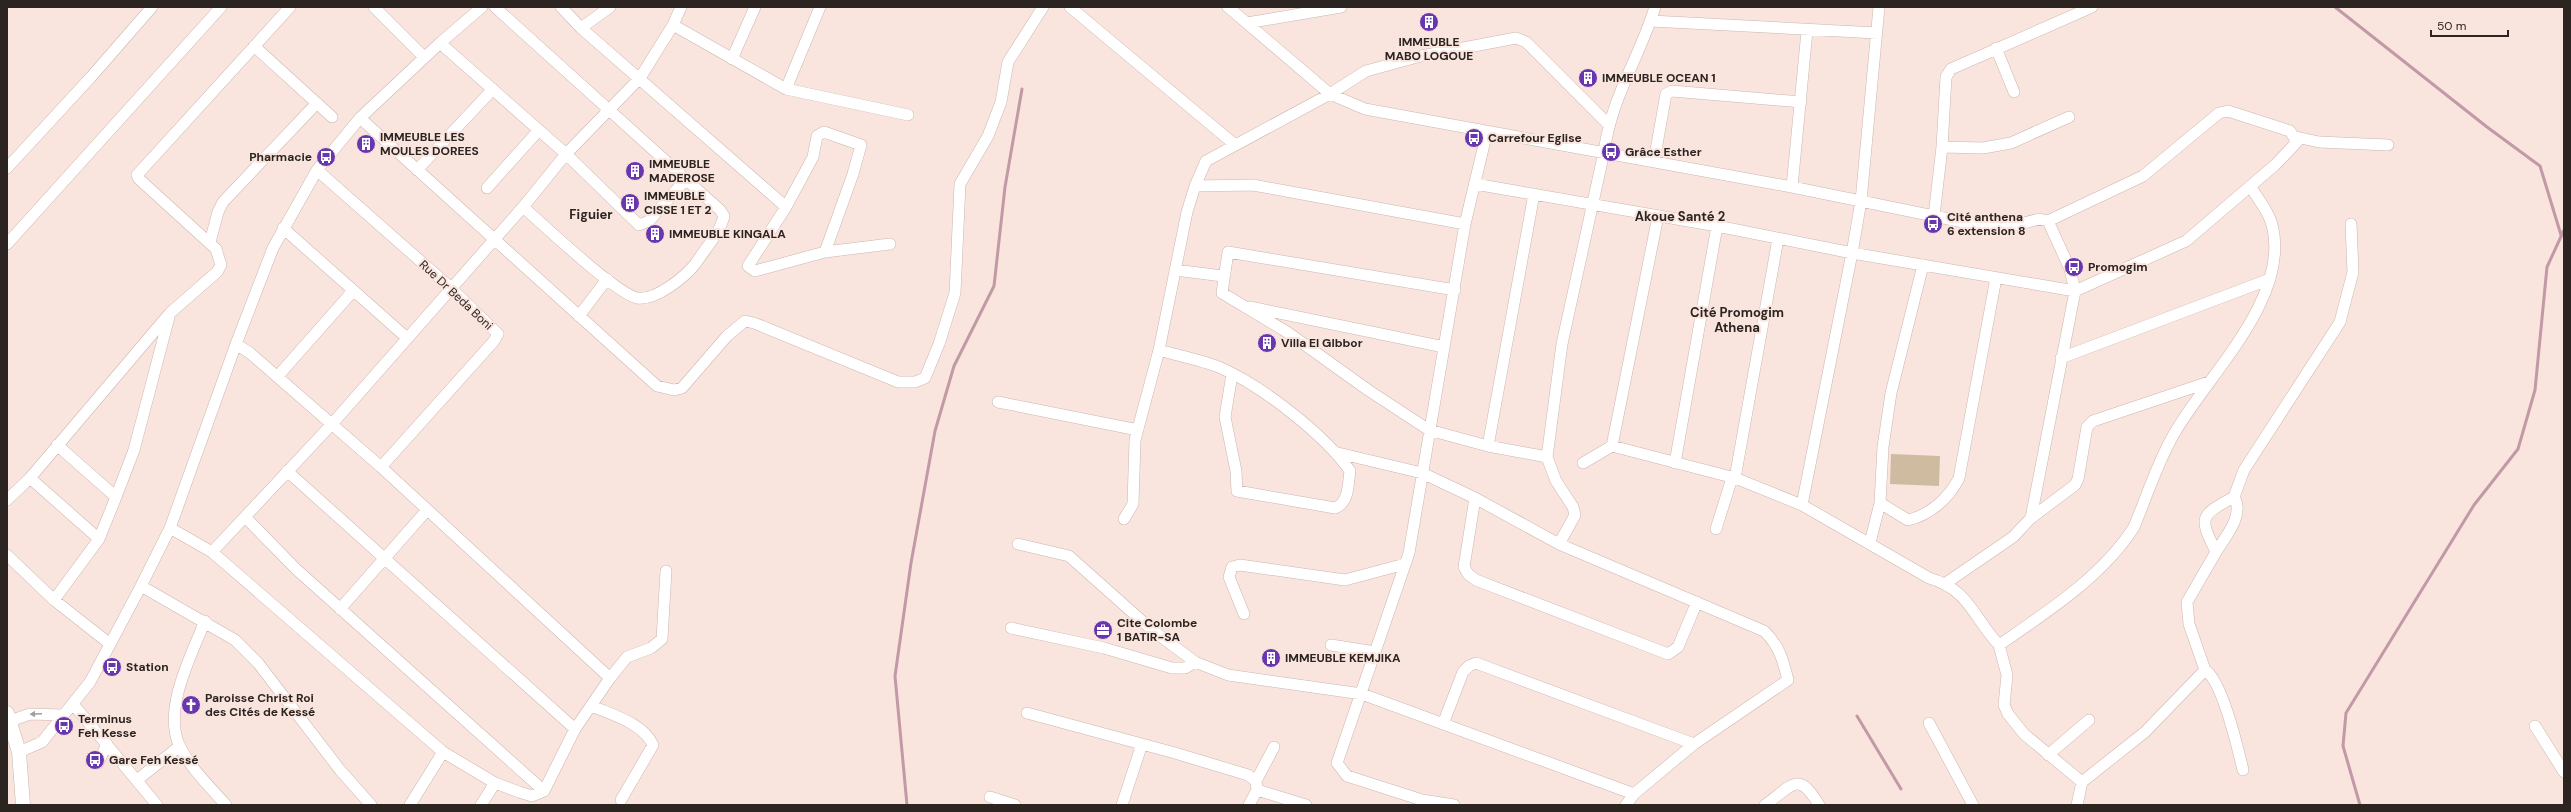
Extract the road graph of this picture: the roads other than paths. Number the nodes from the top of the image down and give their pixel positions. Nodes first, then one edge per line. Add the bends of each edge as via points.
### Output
1 (152, 7) edge
2 (221, 7) edge
3 (290, 7) edge
4 (374, 7) edge
5 (482, 7) edge
6 (495, 7) edge
7 (560, 7) edge
8 (610, 7) edge
9 (681, 7) edge
10 (755, 7) edge
11 (820, 7) edge
12 (1043, 7) edge
13 (1070, 7) edge
14 (1228, 7) edge
15 (1341, 7) edge
16 (1655, 7) edge
17 (1879, 7) edge
18 (2092, 7) edge
19 (1651, 21) junction
20 (1247, 22) junction
21 (673, 25) junction
22 (581, 28) junction
23 (1806, 31) junction
24 (1877, 33) junction
25 (440, 43) junction
26 (254, 46) junction
27 (1996, 48) junction
28 (424, 57) junction
29 (732, 59) junction
30 (640, 78) junction
31 (493, 89) junction
32 (786, 89) junction
33 (2014, 92) dead end
34 (1330, 94) junction
35 (1801, 102) junction
36 (317, 103) junction
37 (610, 110) junction
38 (908, 115) dead end
39 (332, 117) dead end
40 (2069, 117) dead end
41 (360, 118) junction
42 (1608, 124) junction
43 (539, 130) junction
44 (1487, 132) junction
45 (2296, 137) junction
46 (1234, 144) junction
47 (2388, 145) dead end
48 (1942, 147) junction
49 (1604, 152) junction
50 (566, 154) junction
51 (1654, 161) junction
52 (7, 168) edge
53 (317, 170) junction
54 (417, 170) junction
55 (686, 179) junction
56 (1475, 184) junction
57 (1194, 186) junction
58 (1792, 186) junction
59 (2250, 186) junction
60 (487, 188) dead end
61 (1534, 194) junction
62 (1861, 201) junction
63 (1592, 204) junction
64 (523, 207) junction
65 (786, 207) junction
66 (1658, 216) junction
67 (1934, 216) junction
68 (2048, 221) junction
69 (1465, 224) junction
70 (2351, 224) dead end
71 (1717, 226) junction
72 (283, 228) junction
73 (493, 239) junction
74 (1778, 239) junction
75 (210, 242) junction
76 (7, 244) edge
77 (890, 244) dead end
78 (825, 252) junction
79 (1852, 253) junction
80 (1923, 265) junction
81 (1175, 270) junction
82 (1223, 276) junction
83 (1996, 278) junction
84 (607, 279) junction
85 (2270, 279) junction
86 (451, 288) junction
87 (1455, 290) junction
88 (353, 291) junction
89 (2075, 291) junction
90 (1240, 305) junction
91 (170, 313) junction
92 (578, 316) junction
93 (407, 338) junction
94 (236, 344) junction
95 (1444, 347) junction
96 (1159, 350) junction
97 (2061, 358) junction
98 (1232, 374) junction
99 (277, 377) junction
100 (2209, 382) junction
101 (998, 402) dead end
102 (332, 424) junction
103 (1138, 430) junction
104 (1429, 430) junction
105 (57, 445) junction
106 (1488, 446) junction
107 (1612, 446) junction
108 (1338, 453) junction
109 (1547, 457) junction
110 (1583, 463) dead end
111 (1675, 463) junction
112 (380, 467) junction
113 (287, 471) junction
114 (1422, 473) junction
115 (30, 478) junction
116 (1733, 478) junction
117 (116, 497) junction
118 (1475, 498) junction
119 (2234, 498) junction
120 (7, 500) edge
121 (1880, 503) junction
122 (1802, 505) junction
123 (427, 510) junction
124 (245, 517) junction
125 (2031, 518) junction
126 (1124, 519) dead end
127 (170, 528) junction
128 (1716, 529) dead end
129 (98, 539) junction
130 (1870, 543) junction
131 (1018, 544) dead end
132 (1559, 544) junction
133 (212, 552) junction
134 (2216, 552) junction
135 (7, 555) edge
136 (385, 559) junction
137 (1405, 564) junction
138 (666, 571) dead end
139 (1946, 583) junction
140 (141, 586) junction
141 (54, 600) junction
142 (1697, 602) junction
143 (340, 608) junction
144 (1244, 614) dead end
145 (205, 621) junction
146 (1011, 628) dead end
147 (110, 644) junction
148 (1331, 645) dead end
149 (1999, 645) junction
150 (1375, 652) junction
151 (1195, 662) junction
152 (2205, 670) junction
153 (610, 678) junction
154 (1362, 694) junction
155 (74, 704) junction
156 (592, 706) junction
157 (1027, 713) dead end
158 (62, 715) junction
159 (9, 717) edge
160 (2089, 720) dead end
161 (1929, 723) dead end
162 (1443, 724) junction
163 (2535, 726) dead end
164 (575, 729) junction
165 (107, 744) junction
166 (1142, 744) junction
167 (1694, 744) junction
168 (180, 746) junction
169 (1274, 747) dead end
170 (19, 752) junction
171 (443, 752) junction
172 (2048, 755) junction
173 (98, 763) dead end
174 (2243, 770) dead end
175 (2564, 772) edge
176 (131, 779) junction
177 (2082, 782) junction
178 (495, 783) junction
179 (1256, 786) junction
180 (544, 791) junction
181 (1634, 794) junction
182 (990, 797) dead end
183 (621, 800) dead end
184 (1421, 803) edge
185 (23, 805) edge
186 (157, 805) edge
187 (226, 805) edge
188 (371, 805) edge
189 (410, 805) edge
190 (482, 805) edge
191 (1015, 805) edge
192 (1122, 805) edge
193 (1249, 805) edge
194 (1306, 805) edge
195 (1454, 805) edge
196 (1626, 805) edge
197 (1765, 805) edge
198 (1819, 805) edge
199 (1973, 805) edge
200 (2077, 805) edge

1 - 52 street
2 - 76 street
3 - 26 street
4 - 28 street
5 - 25 street
6 - 37 street
7 - 22 street
8 - 22 street
9 - 21 street
10 - 29 street
11 - 32 street
12 - 92 street via 1008,62 1001,102 988,136 960,184 955,293 925,378 915,382 898,382 745,321 727,336 682,388 664,389 657,386
13 - 46 street
14 - 20 street
15 - 20 street
16 - 19 street
17 - 24 street
18 - 27 street
19 - 23 street
19 - 42 street via 1625,77
20 - 34 street
21 - 29 street
21 - 30 street
22 - 30 street
23 - 24 street
23 - 35 street
24 - 62 street
25 - 28 street
25 - 31 street
26 - 36 street
26 - 75 street via 137,175
27 - 33 street
27 - 48 street via 1958,64 1946,77
28 - 41 street
29 - 32 street
30 - 37 street
30 - 65 street
31 - 43 street
31 - 54 street
32 - 38 street
34 - 42 street via 1366,71 1421,56 1516,38 1526,42
34 - 44 street via 1364,109
34 - 46 street
35 - 51 street via 1672,91 1666,94
35 - 58 street
36 - 39 street
36 - 75 street via 223,202
37 - 50 street
37 - 55 street
40 - 48 street via 2011,143 1983,148
41 - 53 street
41 - 54 street
42 - 49 street
43 - 50 street
43 - 60 street
44 - 49 street
44 - 56 street
45 - 47 street via 2319,142
45 - 59 street via 2297,142
45 - 68 street via 2290,131 2228,111 2218,113 2143,176
46 - 57 street via 1206,161
48 - 67 street
49 - 51 street
49 - 63 street
50 - 55 street via 639,225 649,221
50 - 64 street
51 - 58 street
53 - 72 street
53 - 86 street, Rue Dr Beda Boni
54 - 73 street
55 - 84 street via 724,216 716,233 690,271 665,290 638,298
56 - 61 street
56 - 69 street
57 - 69 street via 1252,185
57 - 81 street
58 - 62 street
59 - 85 street via 2270,219 2273,229 2275,243
59 - 89 street via 2186,241
61 - 63 street
61 - 106 street
62 - 67 street
62 - 79 street
63 - 66 street
63 - 109 street via 1562,344
64 - 73 street
64 - 84 street
65 - 78 street via 748,266 755,271
65 - 78 street via 813,157 820,133 824,132 861,145
66 - 71 street
66 - 107 street
67 - 68 street via 2000,229 2039,219
68 - 89 street via 2070,269
69 - 87 street
70 - 119 street via 2353,272 2340,322 2244,470
71 - 74 street
71 - 111 street
72 - 88 street
72 - 94 street
73 - 86 street
73 - 92 street
74 - 79 street
74 - 116 street
75 - 91 street via 216,249 221,265 217,272
77 - 78 street
79 - 80 street
79 - 122 street
80 - 83 street
80 - 121 street via 1891,393 1883,446
81 - 82 street
81 - 96 street
82 - 87 street via 1228,252
82 - 90 street via 1222,293
83 - 89 street
83 - 121 street via 1959,478 1951,492 1921,517 1908,520
84 - 92 street
85 - 97 street
85 - 100 street via 2256,316
86 - 93 street
86 - 112 street, Rue Dr Beda Boni via 498,334
87 - 95 street
88 - 93 street
88 - 99 street
89 - 97 street
90 - 95 street
90 - 104 street via 1287,332
91 - 105 street
91 - 117 street via 134,450
93 - 102 street
94 - 99 street
94 - 127 street
95 - 104 street
96 - 98 street
96 - 103 street
97 - 125 street
98 - 108 street via 1284,407
98 - 108 street via 1225,417 1236,471 1237,491 1335,508 1345,502 1350,471
99 - 102 street
100 - 125 street via 2093,420 2086,428 2075,484
100 - 149 street via 2171,439 2128,537 2083,583
101 - 103 street
102 - 112 street
102 - 113 street
103 - 126 street via 1135,440 1133,504
104 - 106 street
104 - 114 street
105 - 115 street
105 - 117 street
106 - 109 street
107 - 110 street
107 - 111 street
108 - 114 street
109 - 132 street via 1556,482 1573,507 1575,515
111 - 116 street
112 - 123 street
113 - 124 street
113 - 136 street
114 - 118 street
114 - 137 street
115 - 120 street
115 - 129 street
116 - 122 street
116 - 128 street
117 - 129 street
118 - 132 street
118 - 142 street via 1464,567 1476,580 1668,654 1678,647
119 - 134 street via 2238,504 2236,517
119 - 134 street via 2212,509 2205,517 2203,526
121 - 130 street
122 - 130 street
123 - 136 street
123 - 153 street
124 - 133 street
124 - 143 street
125 - 139 street via 2013,537
127 - 133 street
127 - 140 street
129 - 141 street
130 - 139 street via 1929,578
131 - 151 street via 1069,556 1151,630
132 - 142 street
133 - 171 street
134 - 152 street via 2187,602 2188,624
135 - 141 street
136 - 143 street
136 - 164 street
137 - 144 street via 1345,580 1240,565 1232,567 1229,576
137 - 150 street
138 - 153 street via 662,639 651,648 627,657
139 - 149 street via 1969,602
140 - 145 street
140 - 147 street
141 - 147 street
142 - 167 street via 1764,630 1781,653 1788,680
143 - 180 street
145 - 168 street via 180,683 175,712
145 - 188 street via 235,640 258,663 340,770
146 - 151 street via 1104,648 1172,668 1185,668
147 - 155 street via 90,682
148 - 150 street
149 - 172 street via 2007,675 2004,705 2008,714 2024,734
150 - 154 street
151 - 154 street via 1228,675
152 - 174 street via 2210,672 2217,685 2232,727
152 - 177 street via 2145,732
153 - 156 street
154 - 162 street
154 - 184 street via 1337,763 1340,770 1347,776
155 - 158 street
155 - 165 street
156 - 164 street
156 - 183 street via 639,728 648,735 653,745
157 - 166 street
158 -> 159 street via 30,714
158 - 170 street via 42,742
159 - 170 main road
160 - 172 street
161 - 199 street
162 - 167 street via 1463,672 1476,663
162 - 181 street
163 - 175 street
164 - 180 street
165 - 173 street
165 - 176 street
166 - 179 street via 1248,775
166 - 192 street
167 - 181 street
168 - 176 street
168 - 187 street via 194,768
169 - 179 street
170 - 185 main road
171 - 178 street
171 - 189 street
172 - 177 street
176 - 186 street
177 - 200 street
178 - 180 street via 532,796
178 - 190 street
179 - 193 street
179 - 194 street
181 - 196 street
182 - 191 street
184 - 195 street
197 - 198 street via 1801,783 1808,787

